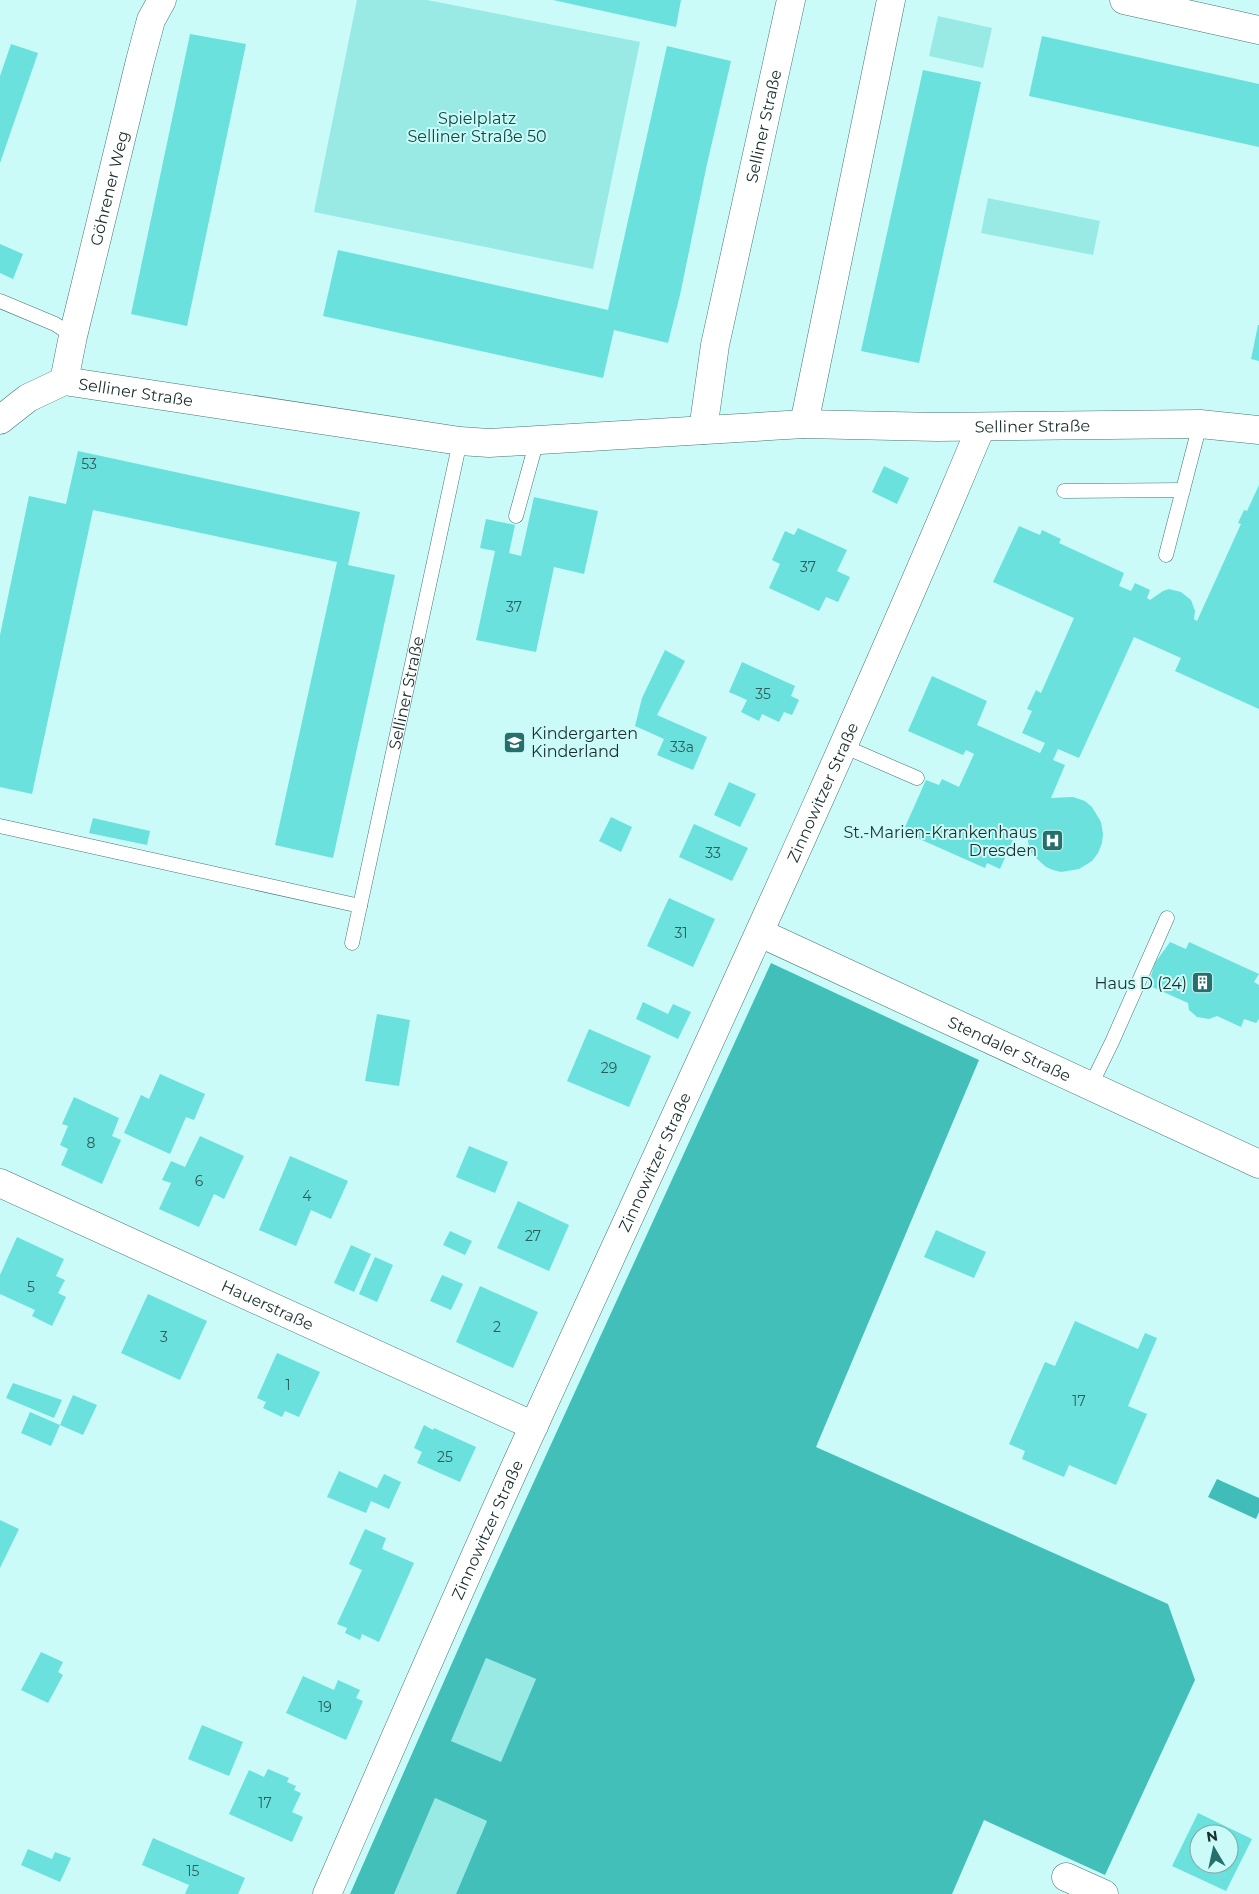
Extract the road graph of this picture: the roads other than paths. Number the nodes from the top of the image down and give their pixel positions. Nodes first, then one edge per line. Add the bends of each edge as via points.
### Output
1 (162, 0) edge
2 (791, 0) edge
3 (891, 0) edge
4 (1124, 0) edge
5 (1259, 30) edge
6 (0, 301) edge
7 (73, 336) junction
8 (64, 381) junction
9 (0, 420) edge
10 (804, 424) junction
11 (1200, 424) junction
12 (981, 427) junction
13 (703, 430) junction
14 (1259, 430) edge
15 (537, 440) junction
16 (460, 441) junction
17 (1183, 490) junction
18 (1064, 491) dead end
19 (516, 516) dead end
20 (1166, 556) dead end
21 (843, 746) junction
22 (917, 778) dead end
23 (0, 826) edge
24 (360, 906) junction
25 (1167, 918) dead end
26 (760, 933) junction
27 (352, 943) dead end
28 (1090, 1087) junction
29 (1259, 1164) edge
30 (0, 1183) edge
31 (534, 1426) junction
32 (1066, 1877) dead end
33 (327, 1894) edge
34 (1104, 1894) edge

1 - 7 street, Göhrener Weg via 150,20
2 - 13 street, Selliner Straße via 714,345
3 - 10 street
4 - 5 street
6 - 7 lane via 55,324
7 - 8 street, Göhrener Weg
8 - 9 street, Selliner Straße via 28,398
8 - 16 street, Selliner Straße
10 - 12 street, Selliner Straße
10 - 13 street, Selliner Straße
11 - 12 street, Selliner Straße
11 - 14 street, Selliner Straße
11 - 17 lane
12 - 21 street, Zinnowitzer Straße
13 - 15 street, Selliner Straße
15 - 16 street, Selliner Straße
15 - 19 lane
16 - 24 lane, Selliner Straße
17 - 18 lane
17 - 20 lane
21 - 22 lane
21 - 26 street, Zinnowitzer Straße
23 - 24 lane
24 - 27 lane, Selliner Straße
25 - 28 lane
26 - 28 street, Stendaler Straße
26 - 31 street, Zinnowitzer Straße
28 - 29 street, Stendaler Straße
30 - 31 street, Hauerstraße
31 - 33 street, Zinnowitzer Straße
32 - 34 street

